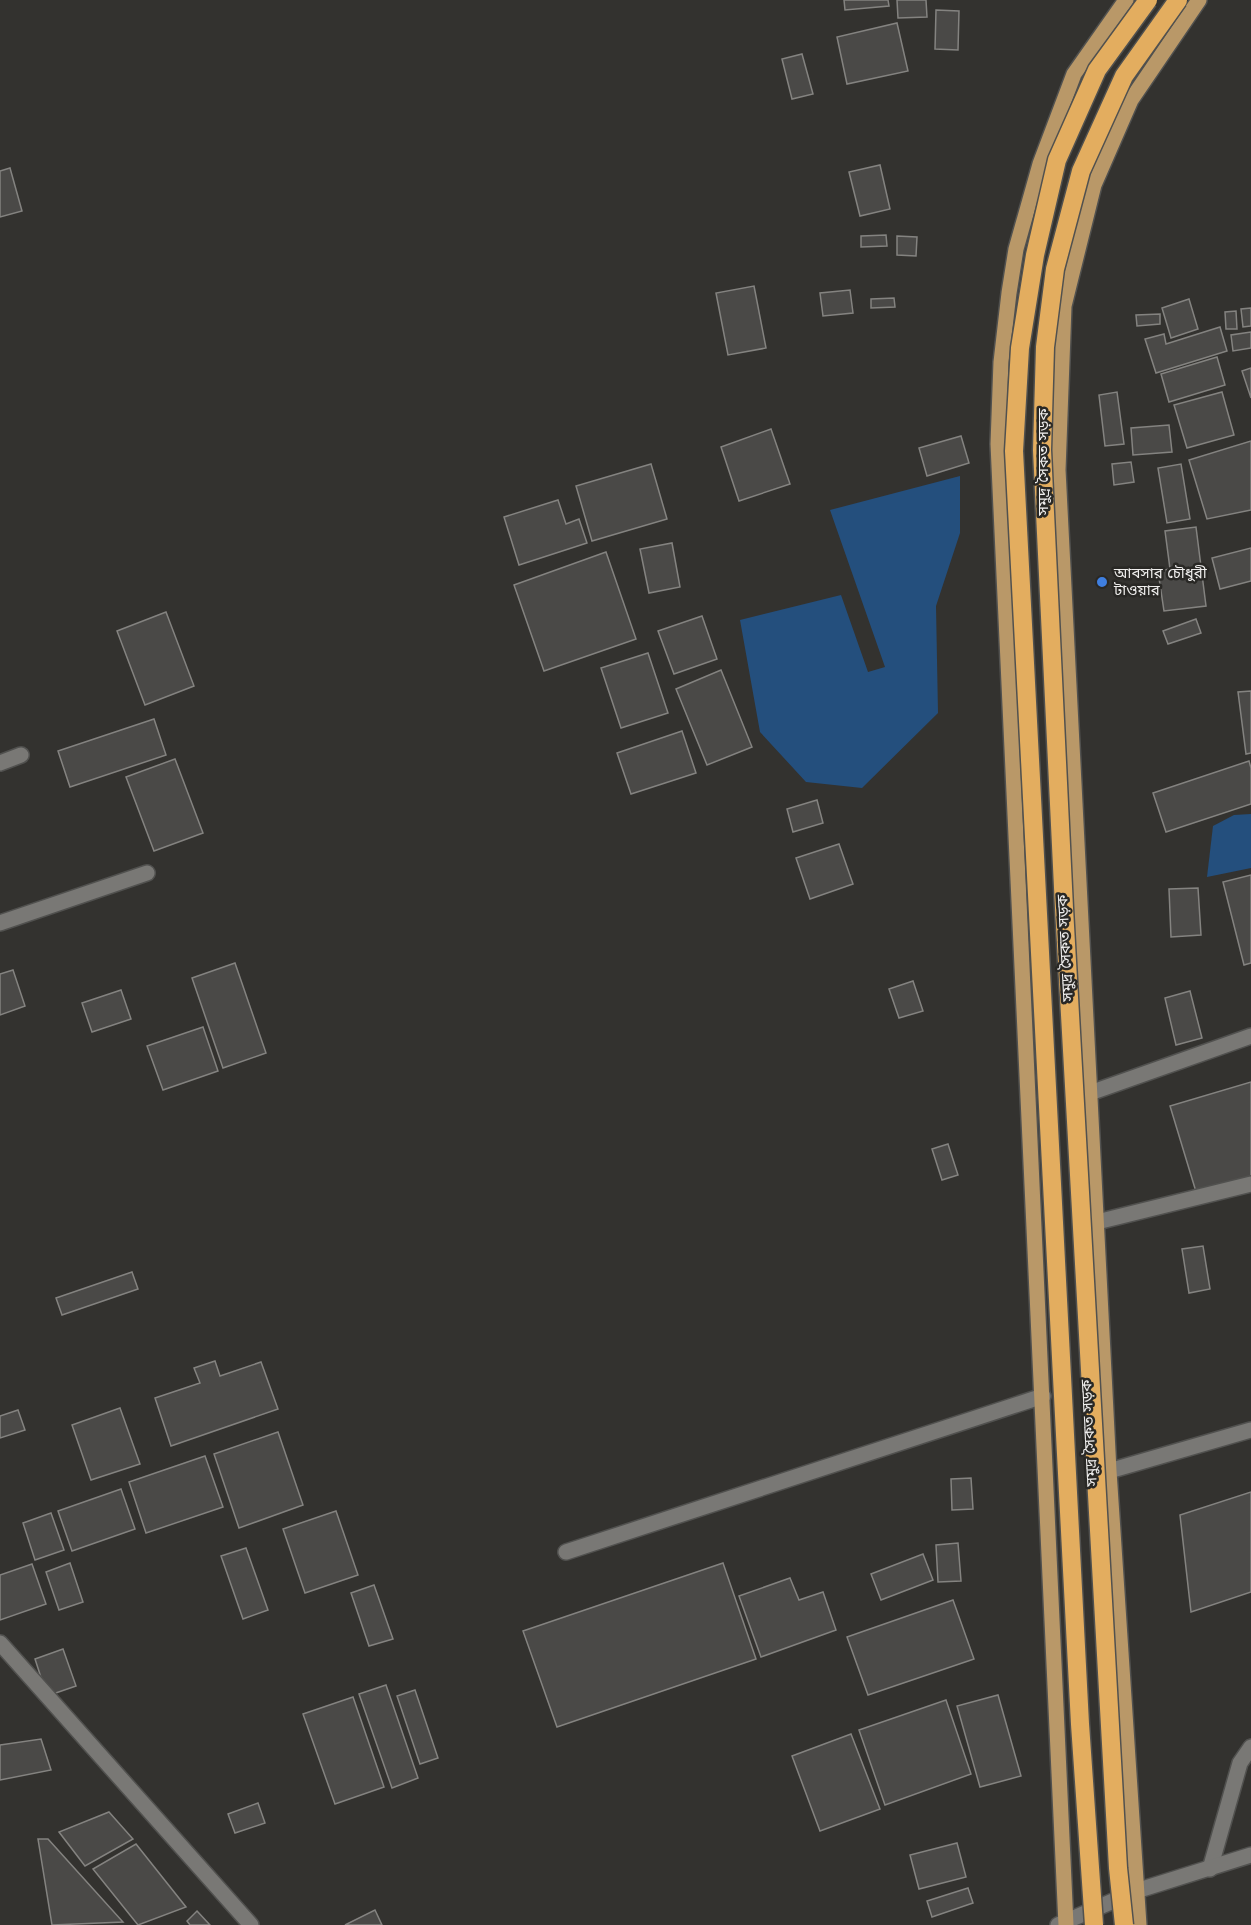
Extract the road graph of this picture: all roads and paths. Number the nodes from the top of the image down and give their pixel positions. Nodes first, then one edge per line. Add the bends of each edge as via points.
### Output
1 (1126, 0) edge
2 (1148, 0) edge
3 (1178, 0) edge
4 (1199, 0) edge
5 (21, 755) dead end
6 (0, 763) edge
7 (147, 873) dead end
8 (0, 923) edge
9 (1251, 1036) edge
10 (1090, 1093) junction
11 (1251, 1184) edge
12 (1097, 1222) junction
13 (1043, 1396) junction
14 (1251, 1430) edge
15 (1109, 1471) junction
16 (566, 1552) dead end
17 (0, 1643) edge
18 (1251, 1747) edge
19 (1251, 1855) edge
20 (1210, 1869) junction
21 (1136, 1891) junction
22 (1063, 1924) edge
23 (250, 1925) edge
24 (1094, 1925) edge
25 (1124, 1925) edge
26 (1139, 1925) edge

1 - 13 main road via 1074,74 1040,164 1016,249 1001,362 999,456
2 - 24 highway, bridge via 1097,70 1058,159 1035,255 1020,348 1014,451 1078,1688
3 - 25 highway, bridge via 1124,76 1081,171 1055,269 1045,347 1042,438 1064,908
4 - 10 main road, সমুদ্র সৈকত সড়ক via 1126,111 1094,184 1064,306 1059,470
5 - 6 street
7 - 8 street
9 - 10 street
10 - 12 main road, সমুদ্র সৈকত সড়ক
11 - 12 street
12 - 15 main road, সমুদ্র সৈকত সড়ক
13 - 16 street
13 - 22 main road
14 - 15 street
15 - 21 main road, সমুদ্র সৈকত সড়ক
17 - 23 street
18 - 20 street via 1240,1762
19 - 20 street
20 - 21 street
21 - 22 street
21 - 26 main road, সমুদ্র সৈকত সড়ক

